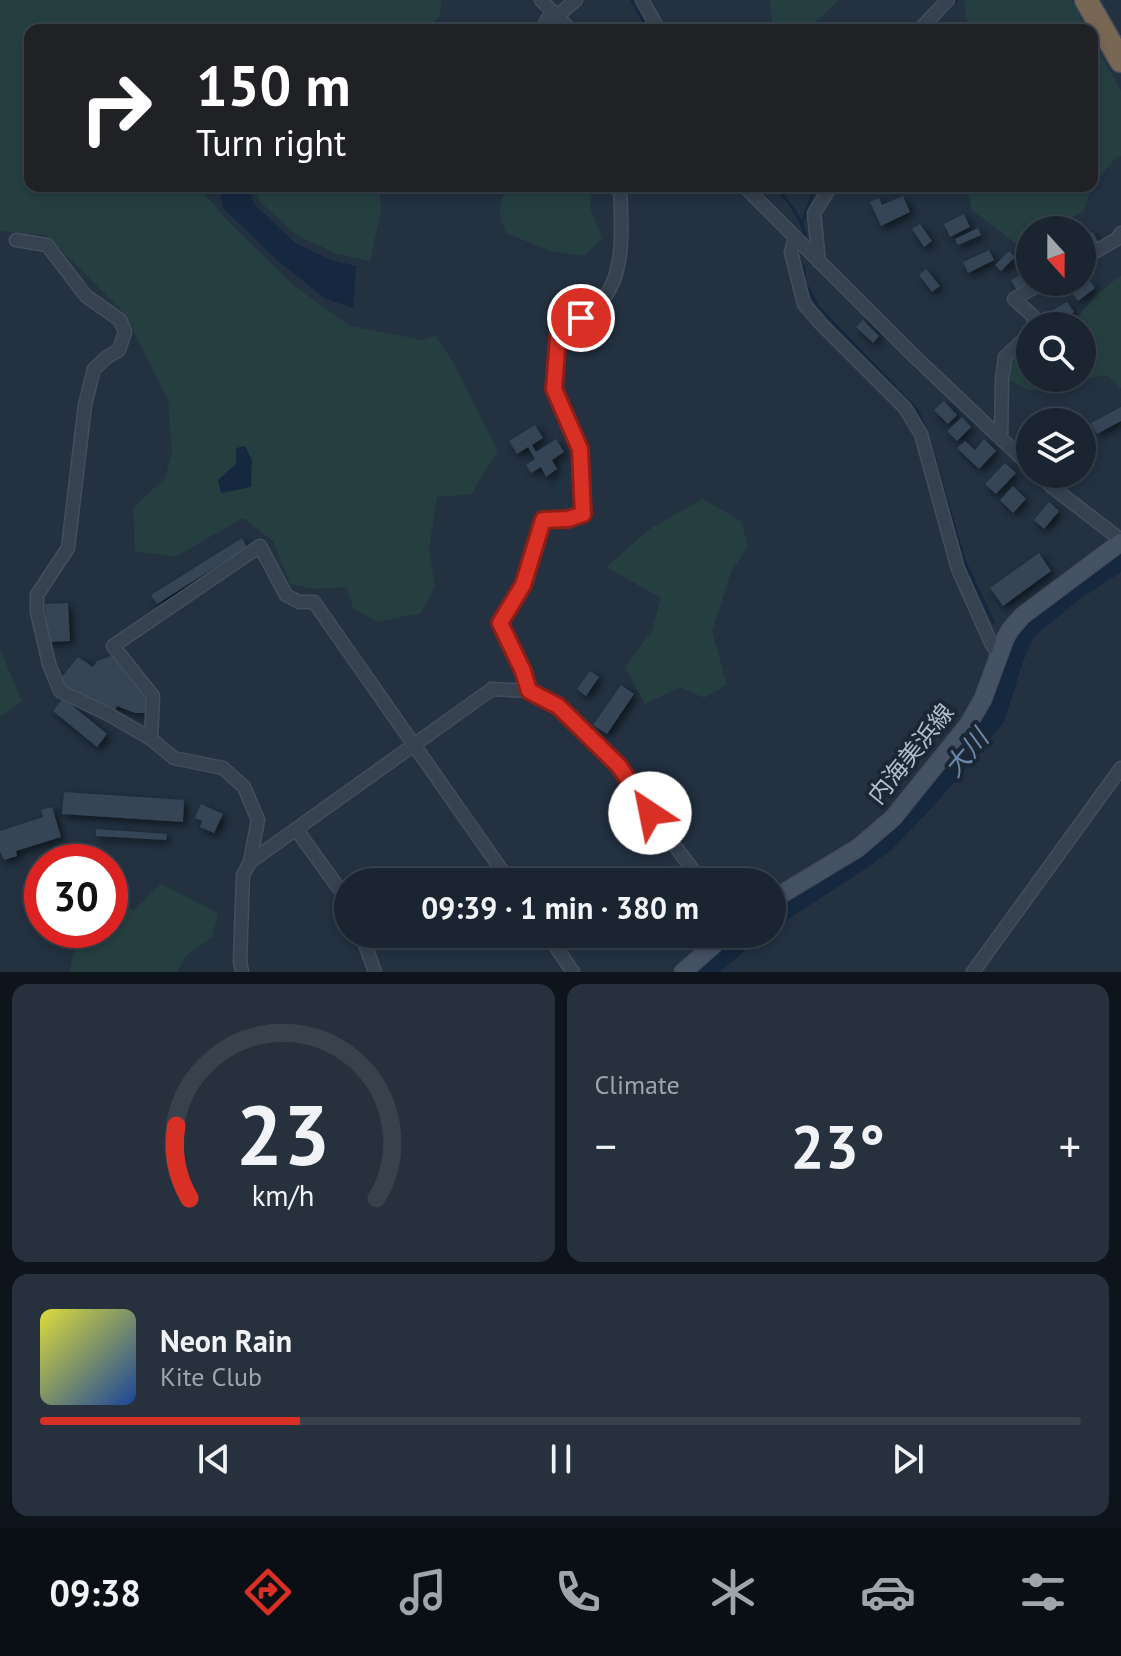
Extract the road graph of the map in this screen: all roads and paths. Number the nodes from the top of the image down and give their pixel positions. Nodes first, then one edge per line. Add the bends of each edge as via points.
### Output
1 (541, 0) edge
2 (576, 0) edge
3 (642, 0) edge
4 (948, 0) edge
5 (1086, 0) edge
6 (1103, 0) edge
7 (553, 14) junction
8 (545, 24) edge
9 (564, 24) edge
10 (656, 24) edge
11 (925, 24) edge
12 (1121, 32) edge
13 (1121, 61) edge
14 (620, 192) edge
15 (750, 192) edge
16 (827, 192) edge
17 (1121, 233) edge
18 (795, 238) junction
19 (16, 240) dead end
20 (1096, 251) edge
21 (819, 262) junction
22 (1019, 296) edge
23 (1028, 312) edge
24 (1016, 347) edge
25 (1001, 438) junction
26 (1016, 452) edge
27 (1054, 488) edge
28 (1121, 541) edge
29 (999, 655) junction
30 (529, 691) junction
31 (151, 739) junction
32 (414, 746) junction
33 (1121, 768) edge
34 (296, 829) junction
35 (250, 862) junction
36 (500, 868) edge
37 (692, 868) edge
38 (334, 882) edge
39 (786, 892) edge
40 (366, 948) edge
41 (557, 948) edge
42 (710, 948) edge
43 (242, 972) edge
44 (375, 972) edge
45 (573, 972) edge
46 (683, 972) edge
47 (973, 972) edge

1 - 7 street
2 - 7 street
3 - 10 street
4 - 11 street
5 - 13 highway
6 - 12 highway
7 - 8 street
7 - 9 street
14 - 30 street via 617,272 603,299 558,337 554,389 580,449 583,514 543,520 523,585 500,623
15 - 18 street
16 - 21 street via 814,213
17 - 20 street
18 - 21 street
18 - 29 street via 791,252 804,304 905,408 921,434 958,569
19 - 31 street via 47,245 86,296 120,320 125,332 119,350 94,369 68,548 37,595 37,612 60,691
21 - 25 street
22 - 23 street via 1014,299
24 - 25 street via 1005,357
25 - 26 street
27 - 28 street
28 - 29 main road, 内海美浜線 via 1022,616
29 - 39 main road, 内海美浜線 via 968,725 893,818 858,848
30 - 32 street via 492,689
30 - 37 street via 558,706 619,766
31 - 32 street via 153,696 113,646 260,546 286,595 314,602
31 - 35 street via 174,758 223,768 244,787 258,820
32 - 34 street
32 - 36 street
33 - 47 street
34 - 35 street
34 - 38 street
35 - 43 street via 243,875
40 - 44 street
41 - 45 street
42 - 46 main road

